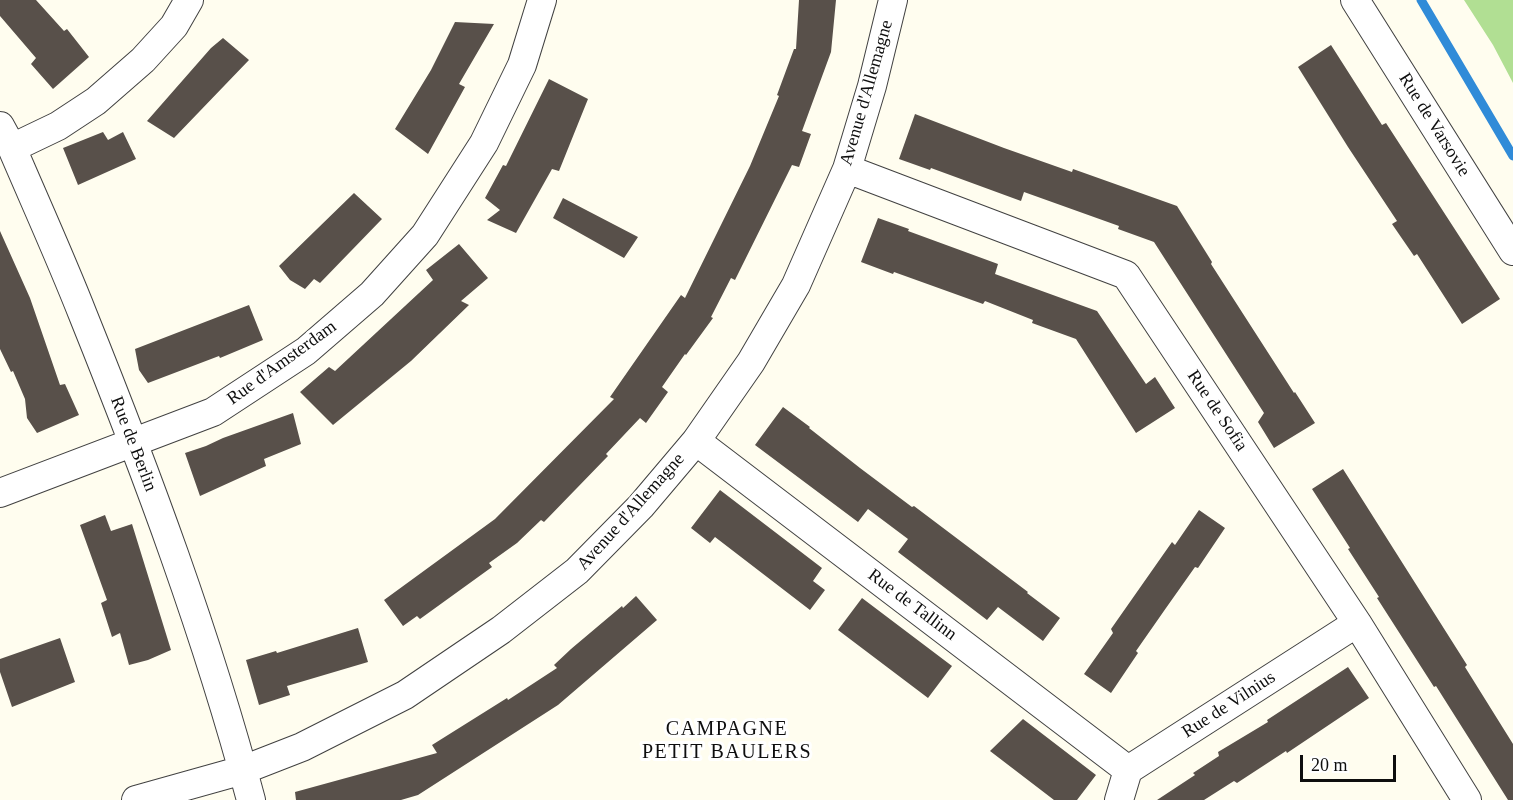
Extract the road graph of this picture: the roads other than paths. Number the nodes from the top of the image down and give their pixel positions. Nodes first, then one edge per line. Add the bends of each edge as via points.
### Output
1 (189, 0) edge
2 (542, 0) edge
3 (893, 0) edge
4 (1355, 0) edge
5 (6, 137) edge
6 (847, 169) junction
7 (1513, 251) edge
8 (696, 441) junction
9 (133, 442) junction
10 (0, 493) edge
11 (1357, 623) junction
12 (243, 770) junction
13 (1128, 770) junction
14 (136, 800) edge
15 (251, 800) edge
16 (1119, 800) edge
17 (1467, 800) edge

1 - 5 street via 174,26 96,101 58,126
2 - 9 street, Rue d'Amsterdam via 522,65 484,143 425,235 372,294 306,351 213,412
3 - 6 street, Avenue d'Allemagne
4 - 7 street, Rue de Varsovie
5 - 9 street, Rue de Berlin via 83,313
6 - 8 street, Avenue d'Allemagne via 796,285 751,362
6 - 11 street, Rue de Sofia via 1126,275
8 - 12 street, Avenue d'Allemagne via 578,571 501,630 405,695 302,747
8 - 13 street, Rue de Tallinn
9 - 10 street, Rue d'Amsterdam
9 - 12 street, Rue de Berlin via 194,613
11 - 13 street, Rue de Vilnius
11 - 17 street, Rue de Sofia
12 - 14 street, Avenue d'Allemagne
12 - 15 street, Rue de Berlin
13 - 16 street

